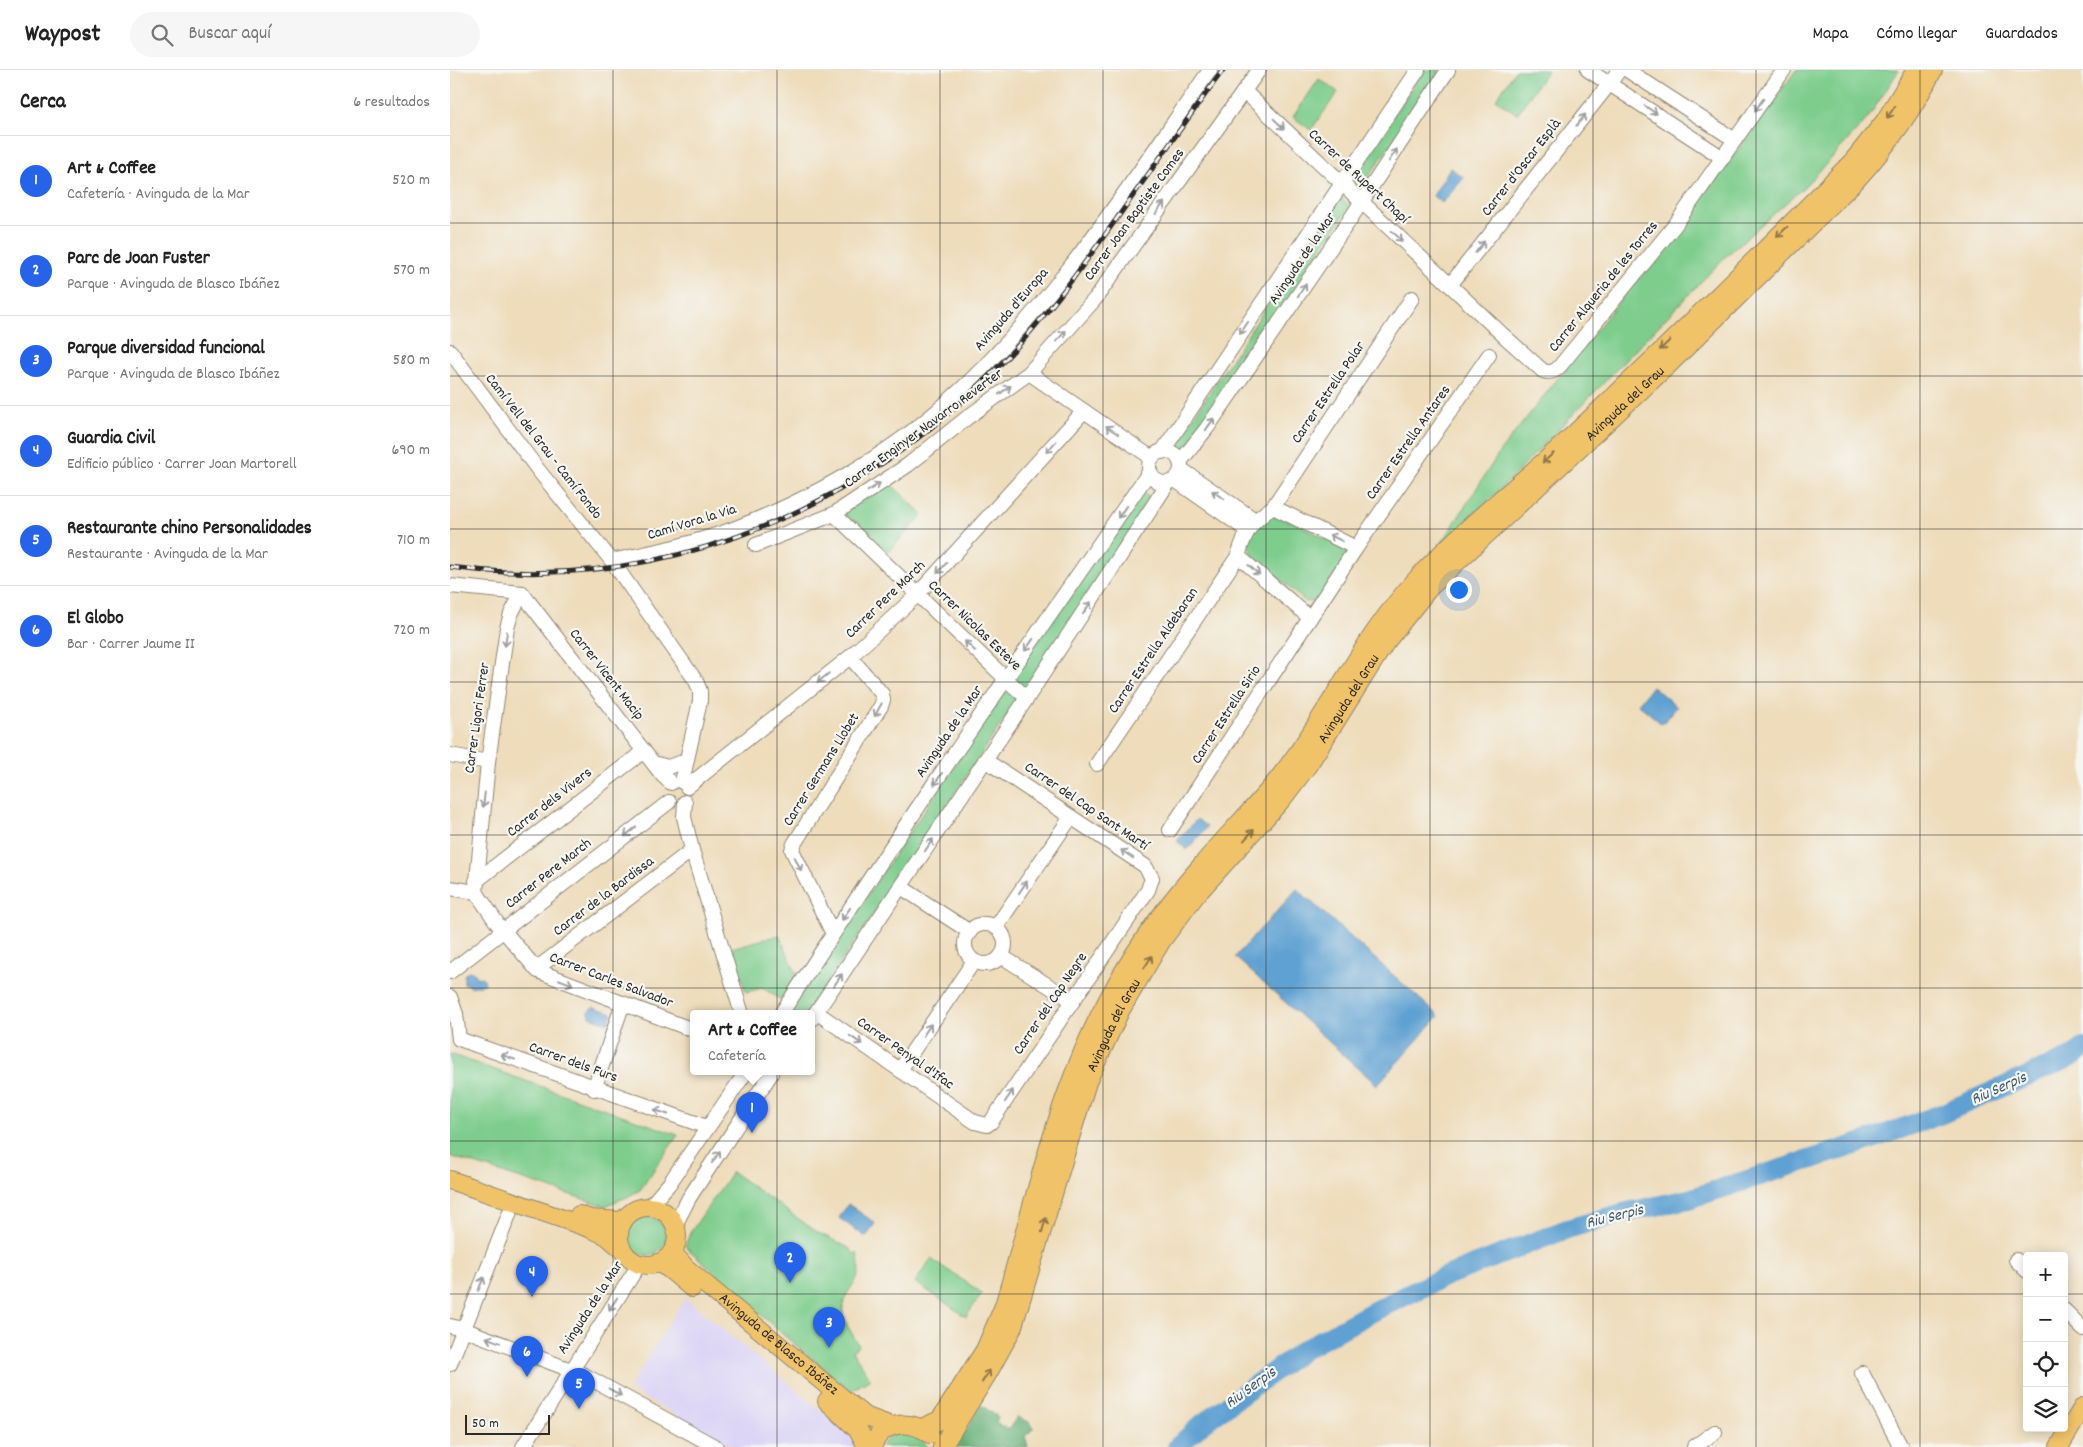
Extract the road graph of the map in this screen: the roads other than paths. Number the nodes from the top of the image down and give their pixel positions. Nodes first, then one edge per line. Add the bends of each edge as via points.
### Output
1 (1210, 70) edge
2 (1259, 70) edge
3 (1418, 70) edge
4 (1448, 70) edge
5 (1588, 70) edge
6 (1619, 70) edge
7 (1627, 70) edge
8 (1784, 70) edge
9 (1916, 70) edge
10 (1933, 70) edge
11 (1610, 83) junction
12 (1244, 91) junction
13 (1735, 140) junction
14 (1723, 158) junction
15 (1341, 184) junction
16 (1361, 203) junction
17 (1450, 285) junction
18 (1412, 298) dead end
19 (450, 351) edge
20 (1489, 355) dead end
21 (1029, 373) junction
22 (1084, 411) junction
23 (1157, 455) junction
24 (1150, 472) junction
25 (1176, 473) junction
26 (1273, 507) junction
27 (779, 508) joint
28 (834, 514) junction
29 (1251, 525) junction
30 (756, 544) dead end
31 (1356, 548) junction
32 (1238, 556) junction
33 (612, 561) junction
34 (450, 586) edge
35 (522, 594) junction
36 (917, 595) junction
37 (1310, 618) junction
38 (850, 657) junction
39 (1006, 679) junction
40 (1027, 698) junction
41 (644, 751) junction
42 (450, 756) edge
43 (986, 760) junction
44 (488, 762) junction
45 (653, 763) junction
46 (686, 763) junction
47 (1098, 764) dead end
48 (675, 790) junction
49 (1071, 817) junction
50 (1170, 830) dead end
51 (692, 850) junction
52 (476, 886) junction
53 (901, 886) junction
54 (450, 888) edge
55 (1148, 890) joint
56 (996, 928) junction
57 (503, 930) junction
58 (970, 932) junction
59 (833, 934) junction
60 (1001, 956) junction
61 (974, 961) junction
62 (536, 969) junction
63 (450, 972) edge
64 (1073, 1002) junction
65 (623, 1003) junction
66 (451, 1005) edge
67 (741, 1010) edge
68 (784, 1010) edge
69 (815, 1015) edge
70 (815, 1017) edge
71 (690, 1029) edge
72 (454, 1038) edge
73 (900, 1070) junction
74 (744, 1075) edge
75 (772, 1075) edge
76 (594, 1088) junction
77 (975, 1122) joint
78 (707, 1127) junction
79 (450, 1171) edge
80 (450, 1180) edge
81 (514, 1202) junction
82 (649, 1207) junction
83 (623, 1221) junction
84 (675, 1225) junction
85 (622, 1249) junction
86 (665, 1257) junction
87 (2016, 1260) dead end
88 (640, 1263) junction
89 (2023, 1267) edge
90 (2068, 1314) edge
91 (457, 1327) edge
92 (2083, 1329) edge
93 (450, 1364) edge
94 (571, 1369) junction
95 (1862, 1373) dead end
96 (2083, 1407) edge
97 (892, 1426) junction
98 (922, 1428) junction
99 (1715, 1432) dead end
100 (523, 1447) edge
101 (716, 1447) edge
102 (867, 1447) edge
103 (872, 1447) edge
104 (938, 1447) edge
105 (942, 1447) edge
106 (1694, 1447) edge
107 (1901, 1447) edge
108 (2059, 1447) edge

1 - 27 street, Avinguda d'Europa via 1070,269 977,374 942,407 878,456 823,488
2 - 12 street, Carrer Joan Baptiste Comes
3 - 15 street, Avinguda de la Mar
16 -> 4 street, Avinguda de la Mar
5 - 11 street
6 - 11 street, Carrer d'Oscar Esplà
7 - 13 street
8 -> 13 street
9 -> 98 main road, Avinguda del Grau via 1885,121 1852,161 1592,418 1416,580 1379,626 1288,767 1165,910 1112,992 1084,1048 999,1320 985,1350 940,1420
105 -> 10 main road, Avinguda del Grau via 1012,1329 1087,1082 1128,995 1162,940 1210,877 1283,798 1308,765 1386,643 1420,598 1667,366 1857,179 1903,122
11 -> 14 street
17 -> 11 street, Carrer d'Oscar Esplà
12 -> 15 street, Carrer de Rupert Chapí
21 -> 12 street, Carrer Joan Baptiste Comes via 1095,298
13 - 14 street
14 - 17 street, Carrer Alqueria de les Torres via 1632,280 1556,371 1543,371
15 - 16 street, Carrer de Rupert Chapí
15 -> 23 street, Avinguda de la Mar
16 -> 17 street, Carrer de Rupert Chapí
25 -> 16 street, Avinguda de la Mar
18 - 26 street, Carrer Estrella Polar
19 - 33 street, Camí Vell del Grau - Camí Fondo
20 - 31 street, Carrer Estrella Antares
21 - 22 street
28 -> 21 street, Carrer Enginyer Navarro Reverter via 908,464
23 -> 22 street
22 -> 36 street, Carrer Pere March
23 - 24 street via 1149,464
23 - 25 street via 1169,452 1175,455
24 - 25 street via 1157,481
24 -> 39 street, Avinguda de la Mar
25 - 29 street
40 -> 25 street, Avinguda de la Mar
26 - 29 street, Carrer Estrella Polar
31 -> 26 street
27 - 33 street, Camí Vora la Via via 711,537
28 - 30 street, Carrer Enginyer Navarro Reverter
28 - 36 street, Carrer Nicolas Esteve
29 - 32 street
31 - 37 street
32 -> 37 street
32 - 47 street, Carrer Estrella Aldebaran
33 - 46 street, Camí Vell del Grau - Camí Fondo via 696,681 700,695
34 - 35 street
35 - 41 street, Carrer Vicent Macip
35 -> 44 street, Carrer Ligori Ferrer via 507,628
36 - 38 street, Carrer Pere March
39 -> 36 street, Carrer Nicolas Esteve
37 - 50 street, Carrer Estrella Sirio
38 -> 48 street, Carrer Pere March
38 -> 59 street, Carrer Germans Llobet via 884,700 792,850
39 - 40 street, Carrer Nicolas Esteve
39 -> 59 street, Avinguda de la Mar
40 - 43 street, Avinguda de la Mar
41 - 45 street, Carrer Vicent Macip
41 - 52 street, Carrer dels Vivers
42 - 44 street
43 - 49 street, Carrer del Cap Sant Martí
53 -> 43 street, Avinguda de la Mar
44 -> 52 street, Carrer Ligori Ferrer
45 - 46 street via 668,767
45 - 48 street, Carrer Vicent Macip
46 - 48 street
48 - 51 street
48 -> 57 street, Carrer Pere March
55 -> 49 street, Carrer del Cap Sant Martí via 1152,878 1148,870
56 -> 49 street
51 - 62 street, Carrer de la Bardissa
51 - 67 street
52 - 54 street
52 - 57 street
53 - 58 street
69 -> 53 street, Avinguda de la Mar
55 - 64 street, Carrer del Cap Negre
56 - 58 street via 982,925
56 - 60 street via 1004,937
57 - 62 street, Carrer Carles Salvador
57 - 63 street, Carrer Pere March
58 - 61 street via 966,950
59 - 68 street, Avinguda de la Mar
60 - 61 street via 989,964
60 - 64 street
73 -> 61 street
62 -> 65 street, Carrer Carles Salvador
77 -> 64 street, Carrer del Cap Negre via 987,1125 991,1122
65 - 71 street, Carrer Carles Salvador
65 - 76 street
66 - 72 street, Carrer dels Furs
70 -> 73 street, Carrer Penyal d'Ifac
76 -> 72 street, Carrer dels Furs
73 - 77 street, Carrer Penyal d'Ifac
74 - 78 street
84 -> 75 street via 689,1198
78 -> 76 street, Carrer dels Furs
78 - 82 street via 669,1184
79 - 83 main road via 590,1219
80 - 81 main road
81 - 85 main road via 607,1236
91 -> 81 street
82 - 83 main road via 634,1210
82 - 84 main road via 664,1212
83 - 85 main road via 619,1235
84 - 86 main road via 676,1244
85 - 88 main road
86 - 88 main road via 649,1264
86 - 97 main road, Avinguda de Blasco Ibáñez via 688,1269 864,1416
86 - 102 main road, Avinguda de Blasco Ibáñez via 679,1277 842,1414 859,1431
87 - 89 street
88 -> 94 street, Avinguda de la Mar
90 - 92 street
91 - 93 street
94 -> 91 street
94 - 100 street, Avinguda de la Mar
94 -> 101 street
95 - 107 street
96 - 108 main road
97 - 98 main road, Avinguda de Blasco Ibáñez via 907,1424
97 - 103 main road via 881,1432
98 - 104 main road
99 - 106 street

